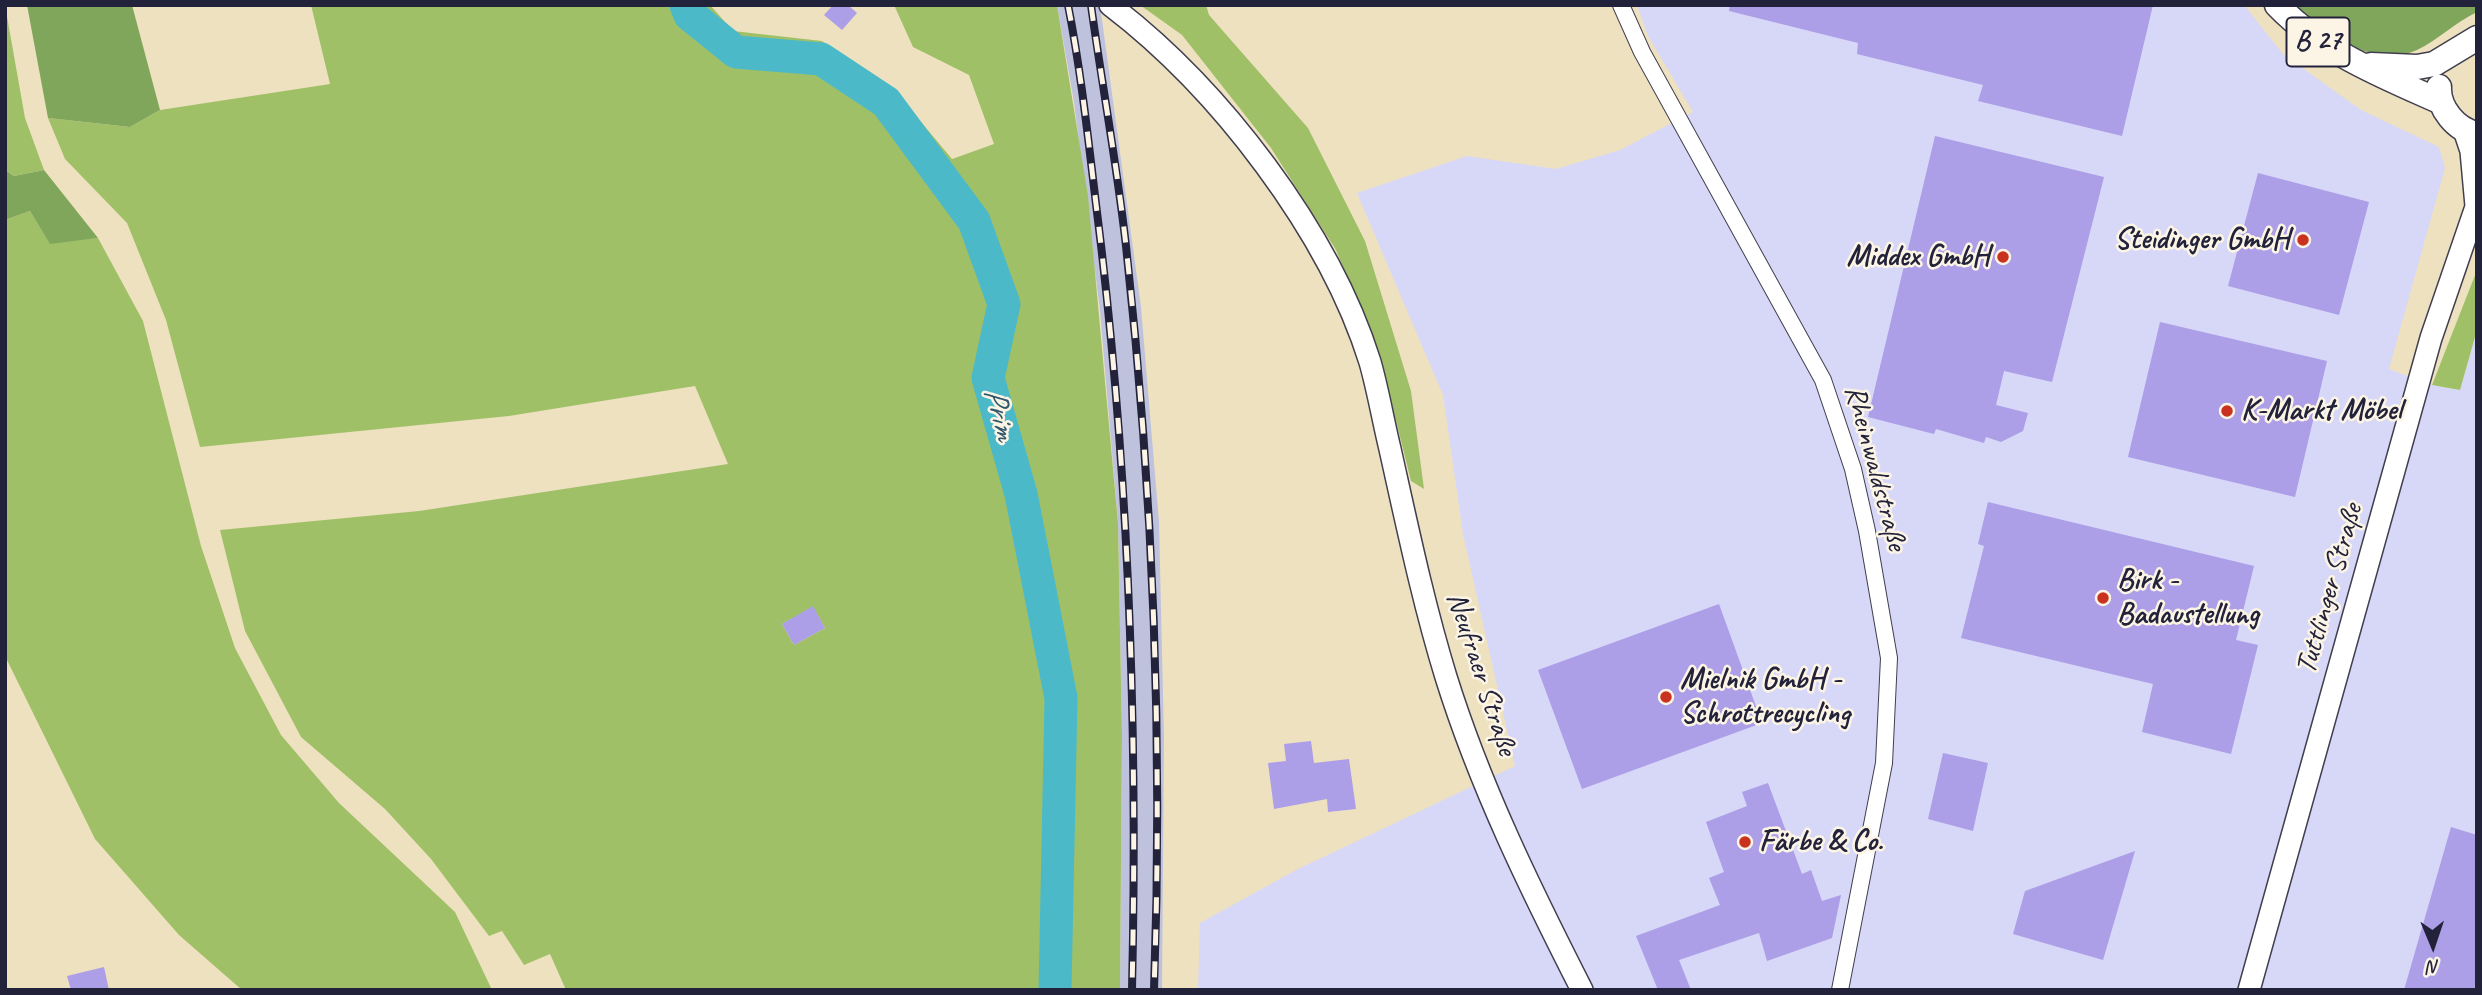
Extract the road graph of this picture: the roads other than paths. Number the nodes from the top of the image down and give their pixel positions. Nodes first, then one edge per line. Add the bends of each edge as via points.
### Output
1 (1110, 5) edge
2 (1620, 5) edge
3 (2277, 5) edge
4 (2475, 41) edge
5 (2444, 59) junction
6 (2367, 65) junction
7 (2441, 102) junction
8 (2471, 132) edge
9 (2476, 205) edge
10 (1582, 990) edge
11 (1840, 990) edge
12 (2249, 990) edge

1 - 10 street, Neufraer Straße via 1204,87 1327,257 1370,362 1447,678 1520,867
2 - 11 street, Rheinwaldstraße via 1823,380 1856,482 1889,658 1884,763
3 - 6 main road, B 27 via 2313,39
4 - 5 main road
5 - 6 main road, B 27 via 2417,67
5 - 7 main road
6 - 7 main road
7 - 8 main road via 2448,114
8 - 9 street, Tuttlinger Straße
9 - 12 street, Tuttlinger Straße via 2431,338

